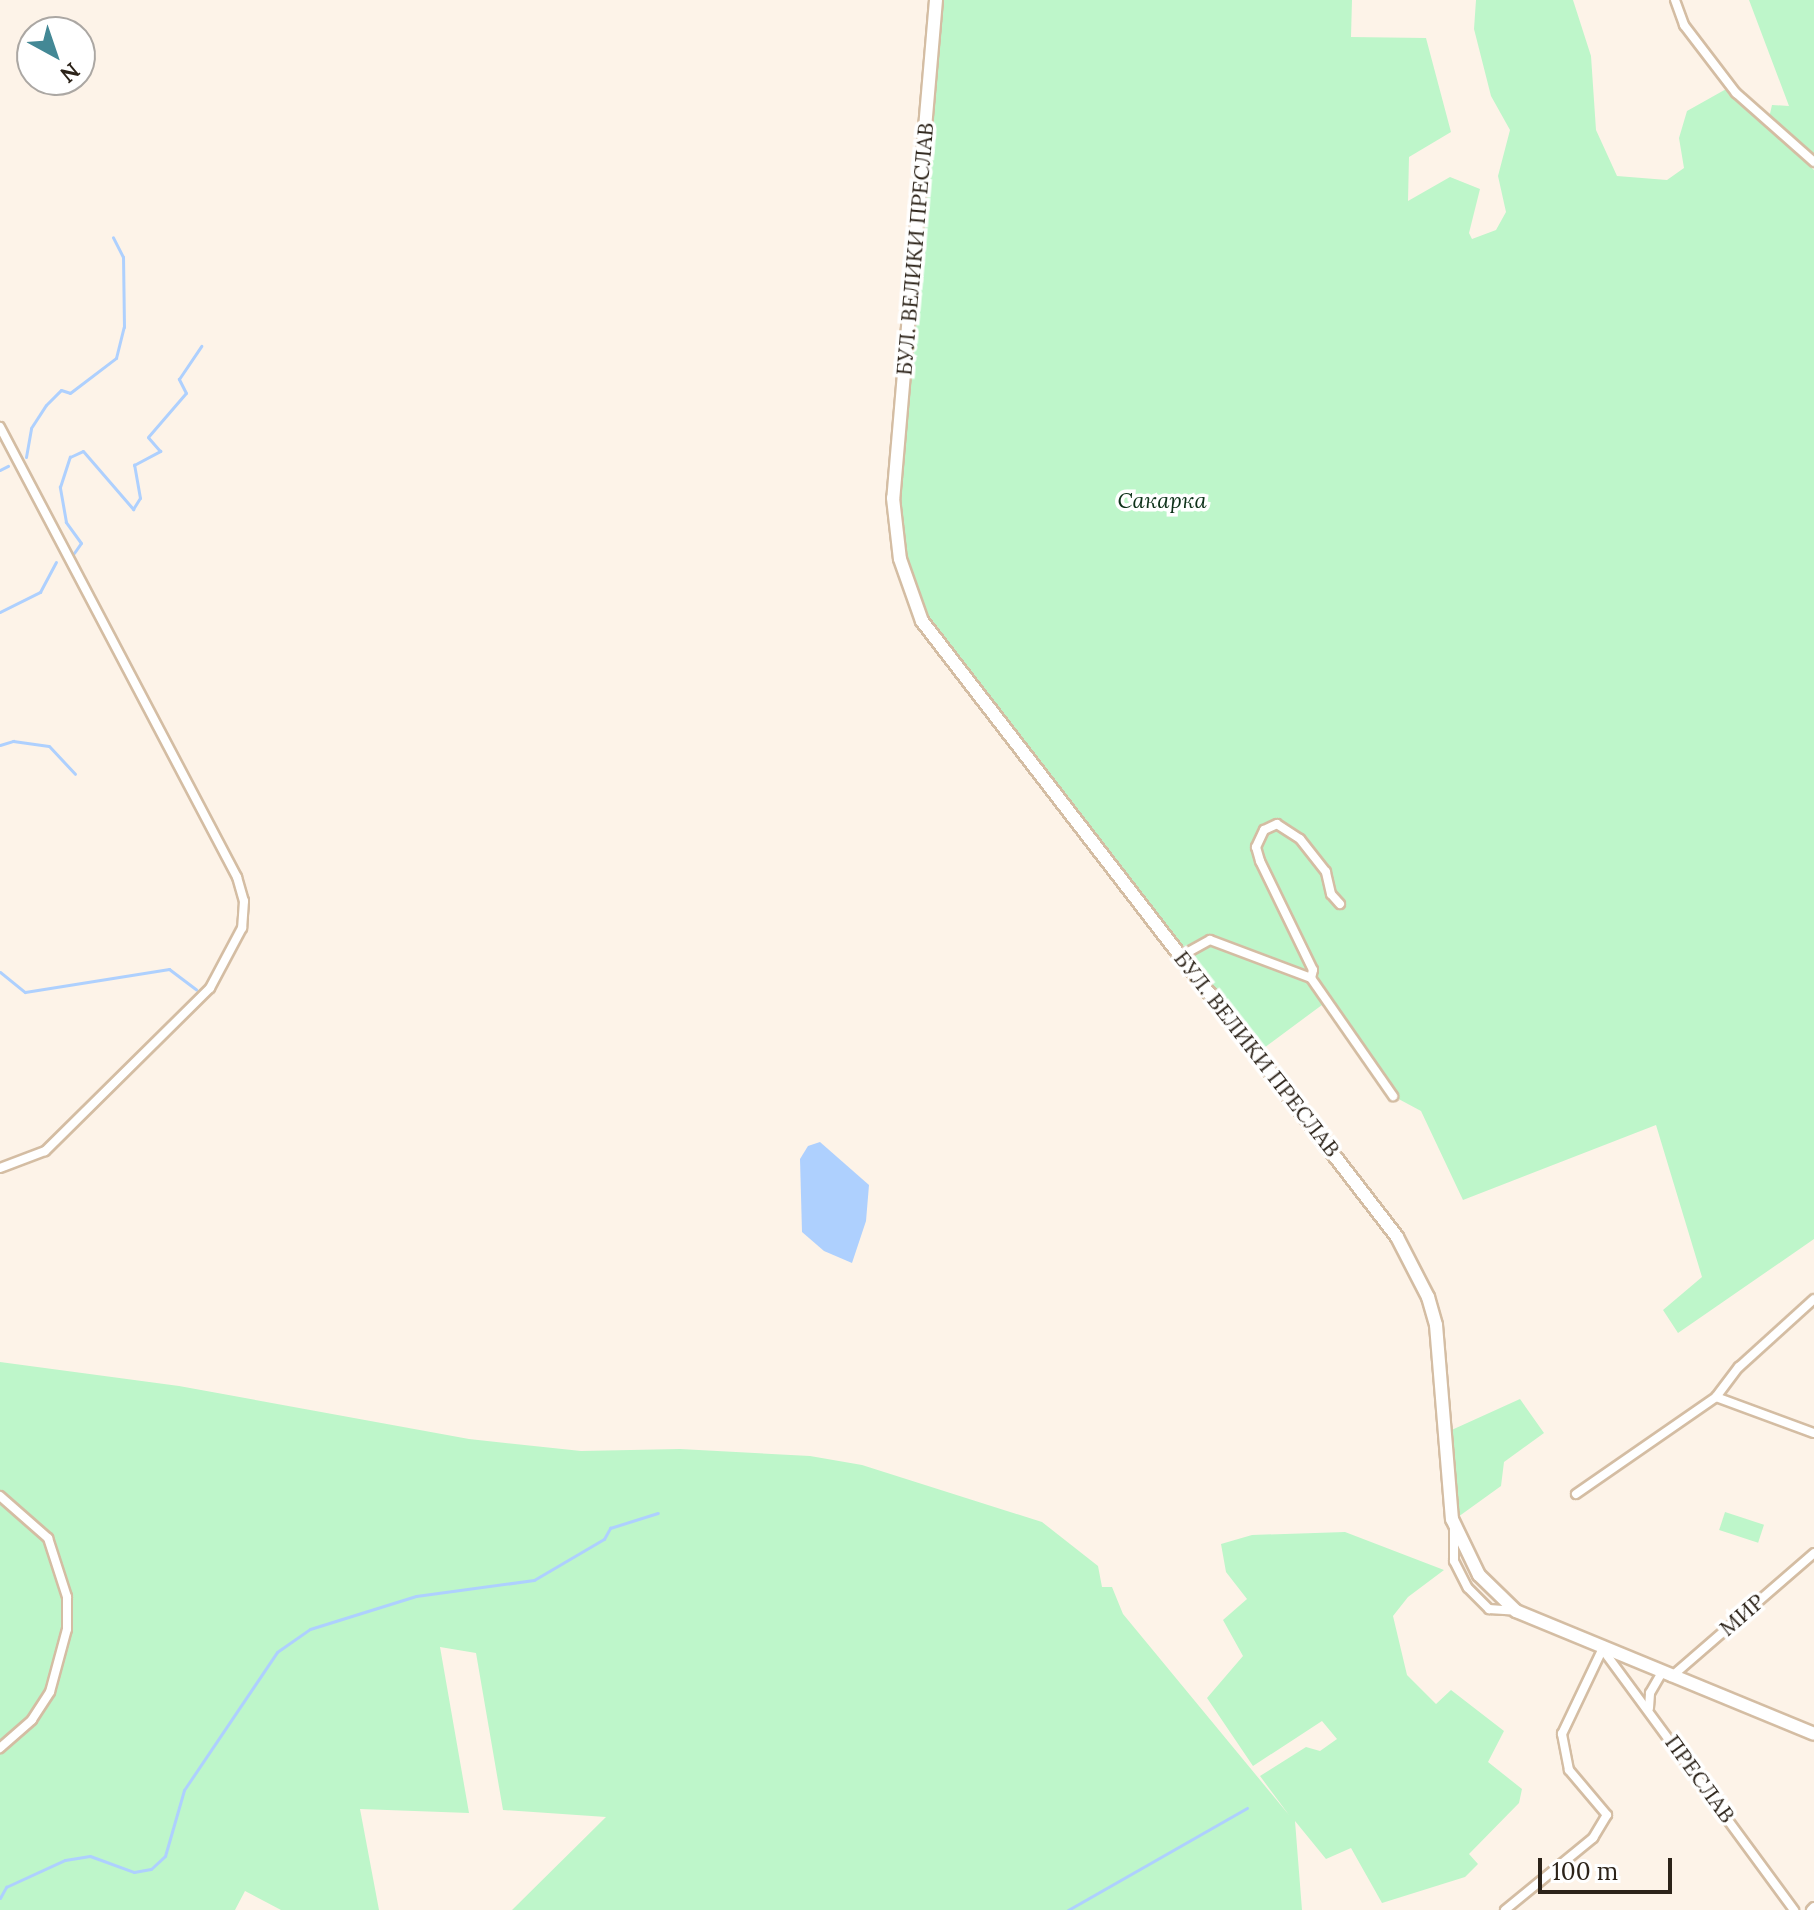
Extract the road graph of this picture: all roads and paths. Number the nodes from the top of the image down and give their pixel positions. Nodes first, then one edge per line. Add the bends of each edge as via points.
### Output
1 (936, 0) edge
2 (1675, 0) edge
3 (1814, 162) edge
4 (0, 427) edge
5 (1340, 904) dead end
6 (1181, 956) junction
7 (1311, 978) junction
8 (1393, 1096) dead end
9 (0, 1168) edge
10 (1814, 1299) edge
11 (1716, 1397) junction
12 (1814, 1433) edge
13 (1451, 1491) junction
14 (1576, 1494) dead end
15 (0, 1496) edge
16 (1814, 1553) edge
17 (1541, 1623) junction
18 (1603, 1650) junction
19 (1666, 1676) junction
20 (1649, 1708) junction
21 (1814, 1734) edge
22 (0, 1748) edge
23 (1505, 1910) edge
24 (1794, 1910) edge

1 - 6 main road, БУЛ. ВЕЛИКИ ПРЕСЛАВ via 893,498 900,559 910,591 952,665
2 - 3 street via 1684,25 1736,93
4 - 9 street via 237,877 244,901 242,928 210,988 45,1151
5 - 7 street via 1331,894 1326,872 1300,839 1277,824 1264,830 1256,847 1260,861 1313,970
6 - 7 street via 1210,940
6 - 13 main road, БУЛ. ВЕЛИКИ ПРЕСЛАВ via 1374,1205 1417,1275 1436,1325
7 - 8 street
10 - 11 street via 1739,1367
11 - 12 street
11 - 14 street
13 - 17 main road, БУЛ. ВЕЛИКИ ПРЕСЛАВ via 1482,1564
13 - 17 main road, БУЛ. ВЕЛИКИ ПРЕСЛАВ via 1454,1526 1479,1575 1516,1611
15 - 22 street via 48,1538 64,1586 67,1618 61,1667 50,1692 32,1720
16 - 19 street, МИР
17 - 18 main road, БУЛ. ВЕЛИКИ ПРЕСЛАВ
18 - 19 main road, БУЛ. ВЕЛИКИ ПРЕСЛАВ
18 - 20 street, ПРЕСЛАВ
18 - 23 street via 1562,1734 1569,1770 1607,1815 1593,1838
19 - 20 street via 1650,1693
19 - 21 main road, БУЛ. ВЕЛИКИ ПРЕСЛАВ
20 - 24 street, ПРЕСЛАВ

